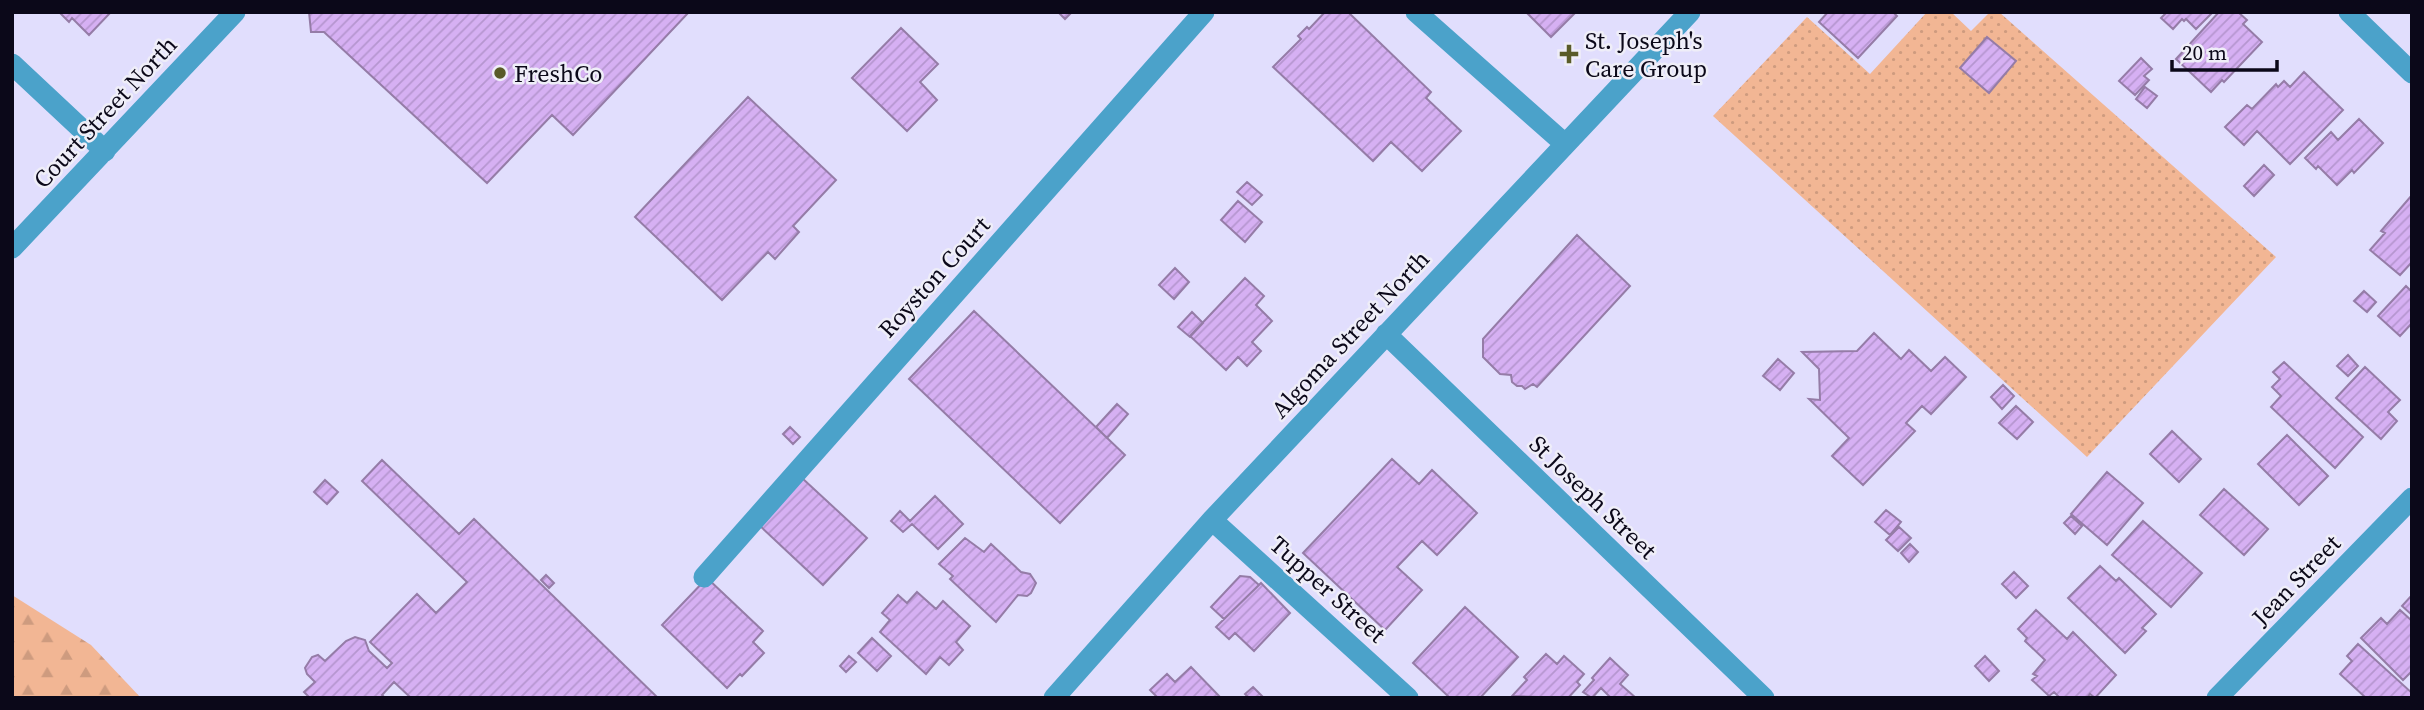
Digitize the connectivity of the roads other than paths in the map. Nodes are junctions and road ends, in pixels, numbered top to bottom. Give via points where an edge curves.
1 (235, 12) edge
2 (1204, 12) edge
3 (1416, 12) edge
4 (1690, 12) edge
5 (2349, 12) edge
6 (12, 64) edge
7 (2412, 73) edge
8 (1564, 144) junction
9 (105, 151) junction
10 (12, 248) edge
11 (1386, 334) junction
12 (2412, 498) edge
13 (1212, 520) junction
14 (704, 577) dead end
15 (1054, 698) edge
16 (1408, 698) edge
17 (1764, 698) edge
18 (2217, 698) edge

1 - 9 street, Court Street North
2 - 14 street, Royston Court
3 - 8 street
4 - 8 street, Algoma Street North
5 - 7 street
6 - 9 street
8 - 11 street, Algoma Street North
9 - 10 street, Court Street North
11 - 13 street, Algoma Street North
11 - 17 street, St Joseph Street
12 - 18 street, Jean Street
13 - 15 street, Algoma Street North
13 - 16 street, Tupper Street

